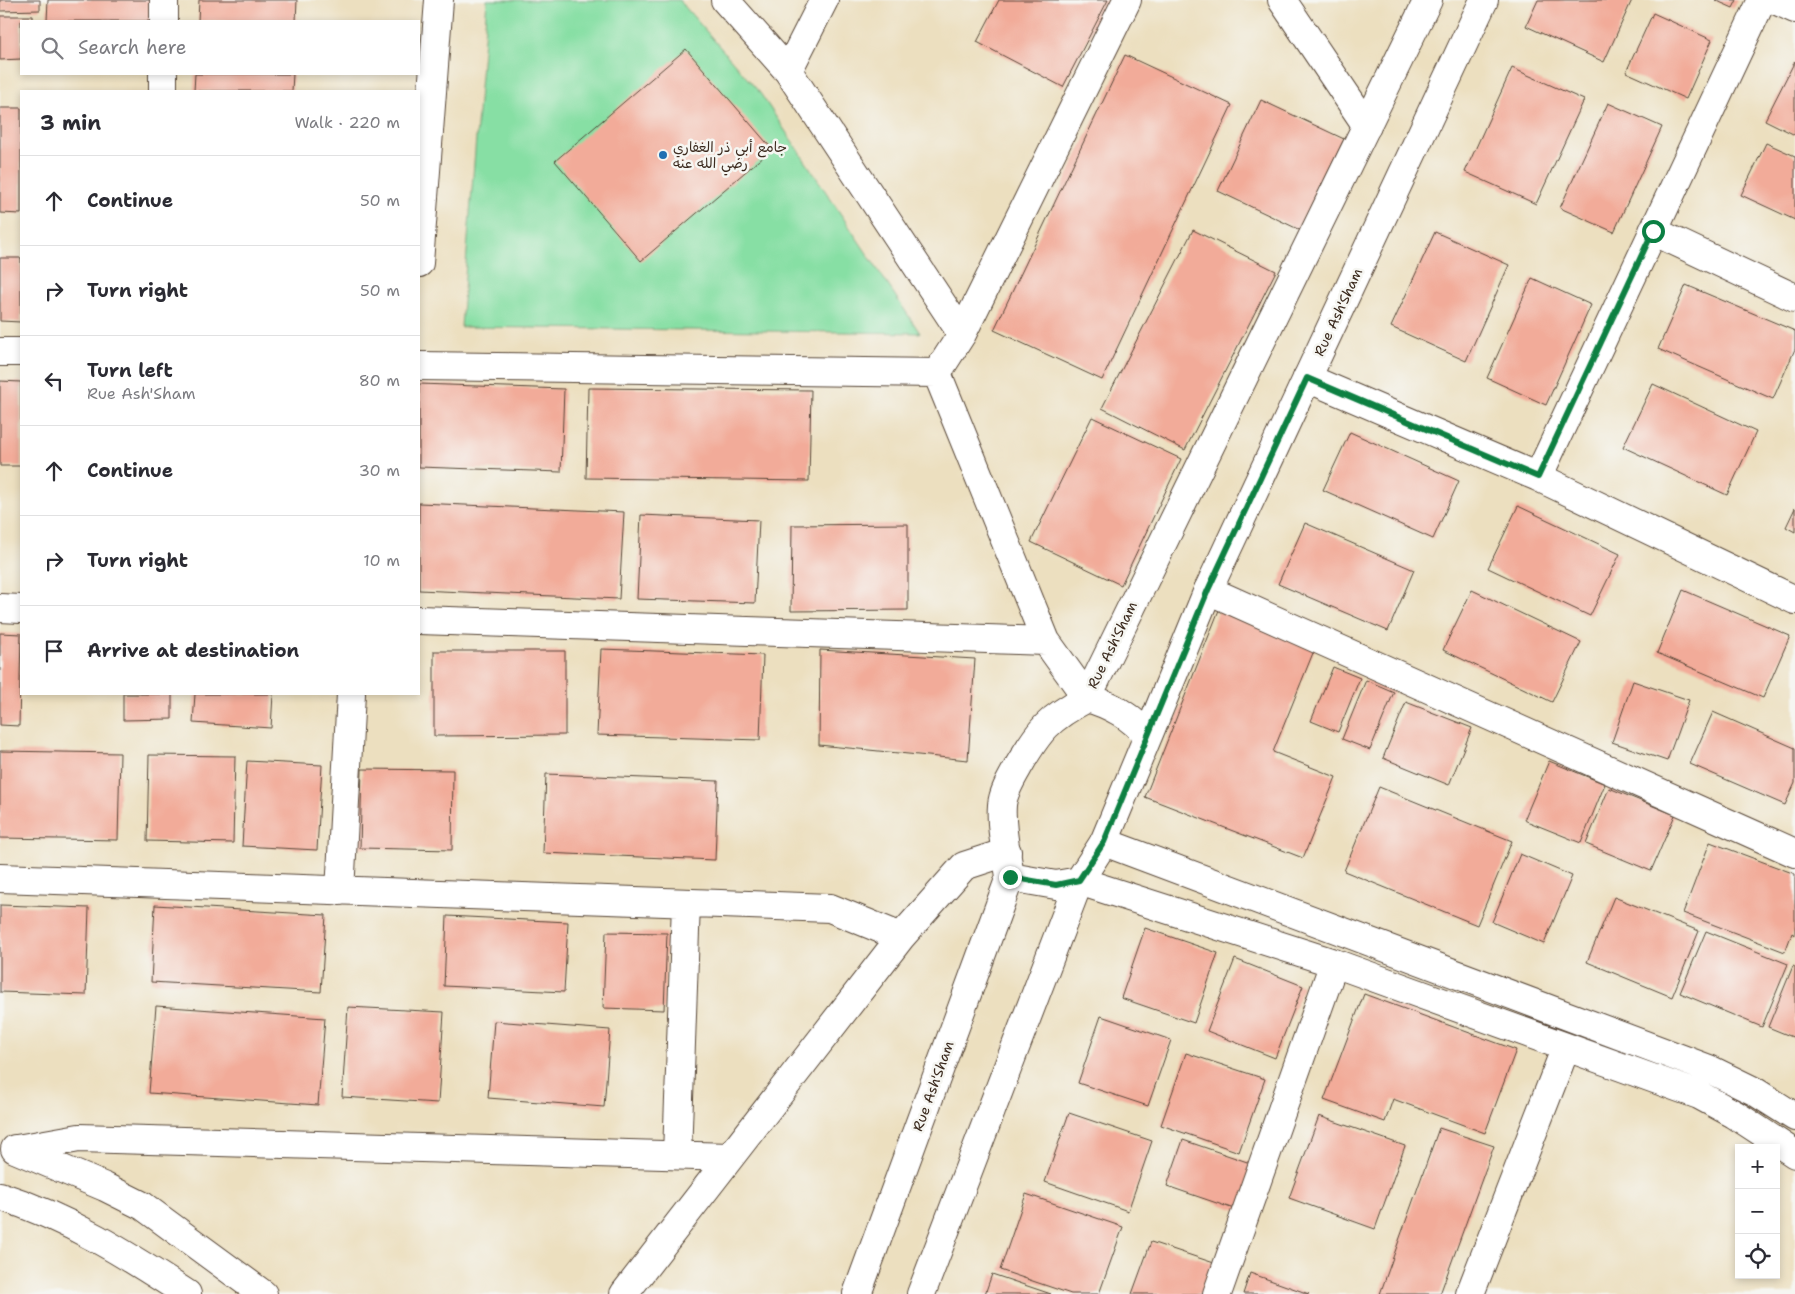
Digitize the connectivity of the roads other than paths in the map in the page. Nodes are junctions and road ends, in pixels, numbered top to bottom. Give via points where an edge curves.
1 (164, 0) edge
2 (439, 0) edge
3 (725, 0) edge
4 (824, 0) edge
5 (1127, 0) edge
6 (1282, 0) edge
7 (1428, 0) edge
8 (1484, 0) edge
9 (1762, 0) edge
10 (1775, 0) edge
11 (1795, 9) edge
12 (164, 20) edge
13 (788, 71) junction
14 (164, 75) edge
15 (163, 90) edge
16 (1367, 126) junction
17 (1653, 231) junction
18 (420, 250) edge
19 (1795, 298) edge
20 (962, 334) junction
21 (0, 352) edge
22 (20, 352) edge
23 (420, 366) edge
24 (937, 373) junction
25 (1307, 378) junction
26 (1538, 477) junction
27 (1208, 590) junction
28 (1795, 600) edge
29 (0, 608) edge
30 (20, 609) edge
31 (420, 620) edge
32 (1046, 641) junction
33 (351, 695) edge
34 (1086, 698) junction
35 (1148, 736) junction
36 (1104, 842) junction
37 (1795, 853) edge
38 (1008, 865) junction
39 (0, 878) edge
40 (1079, 880) junction
41 (340, 891) junction
42 (686, 903) junction
43 (901, 936) junction
44 (1334, 963) junction
45 (1566, 1047) junction
46 (1795, 1117) edge
47 (9, 1148) edge
48 (1795, 1154) edge
49 (677, 1155) junction
50 (730, 1157) junction
51 (0, 1196) edge
52 (188, 1294) edge
53 (263, 1294) edge
54 (624, 1294) edge
55 (857, 1294) edge
56 (921, 1294) edge
57 (1217, 1294) edge
58 (1470, 1294) edge

1 - 12 street
2 - 18 street
3 - 13 street
4 - 13 street
5 - 20 street
6 - 16 street
7 - 16 street, Rue Ash'Sham
8 - 25 street, Rue Ash'Sham
9 - 17 street
10 - 11 street
13 - 20 street
14 - 15 street
16 - 34 street, Rue Ash'Sham
17 - 19 street
17 - 26 street
20 - 24 street
21 - 22 street
23 - 24 street
24 - 32 street
25 - 26 street
25 - 27 street, Rue Ash'Sham
26 - 28 street
27 - 35 street, Rue Ash'Sham
27 - 37 street
29 - 30 street
31 - 32 street
32 - 34 street
33 - 41 street
34 - 35 street via 1121,711
34 - 38 street via 1062,711 1036,734 1010,782 1002,811
35 - 36 street, Rue Ash'Sham
36 - 40 street, Rue Ash'Sham
36 - 46 street via 1709,1069 1754,1091
38 - 40 street via 1056,885
38 - 43 street via 964,866
38 - 55 street, Rue Ash'Sham
39 - 41 street
40 - 44 street
40 - 56 street
41 - 42 street
42 - 43 street via 830,908
42 - 49 street
43 - 50 street
44 - 45 street
44 - 57 street
45 - 48 street via 1699,1095
45 - 58 street
47 - 49 street via 79,1138
47 - 53 street via 143,1206
49 - 50 street
50 - 54 street
51 - 52 street via 72,1224 114,1246

